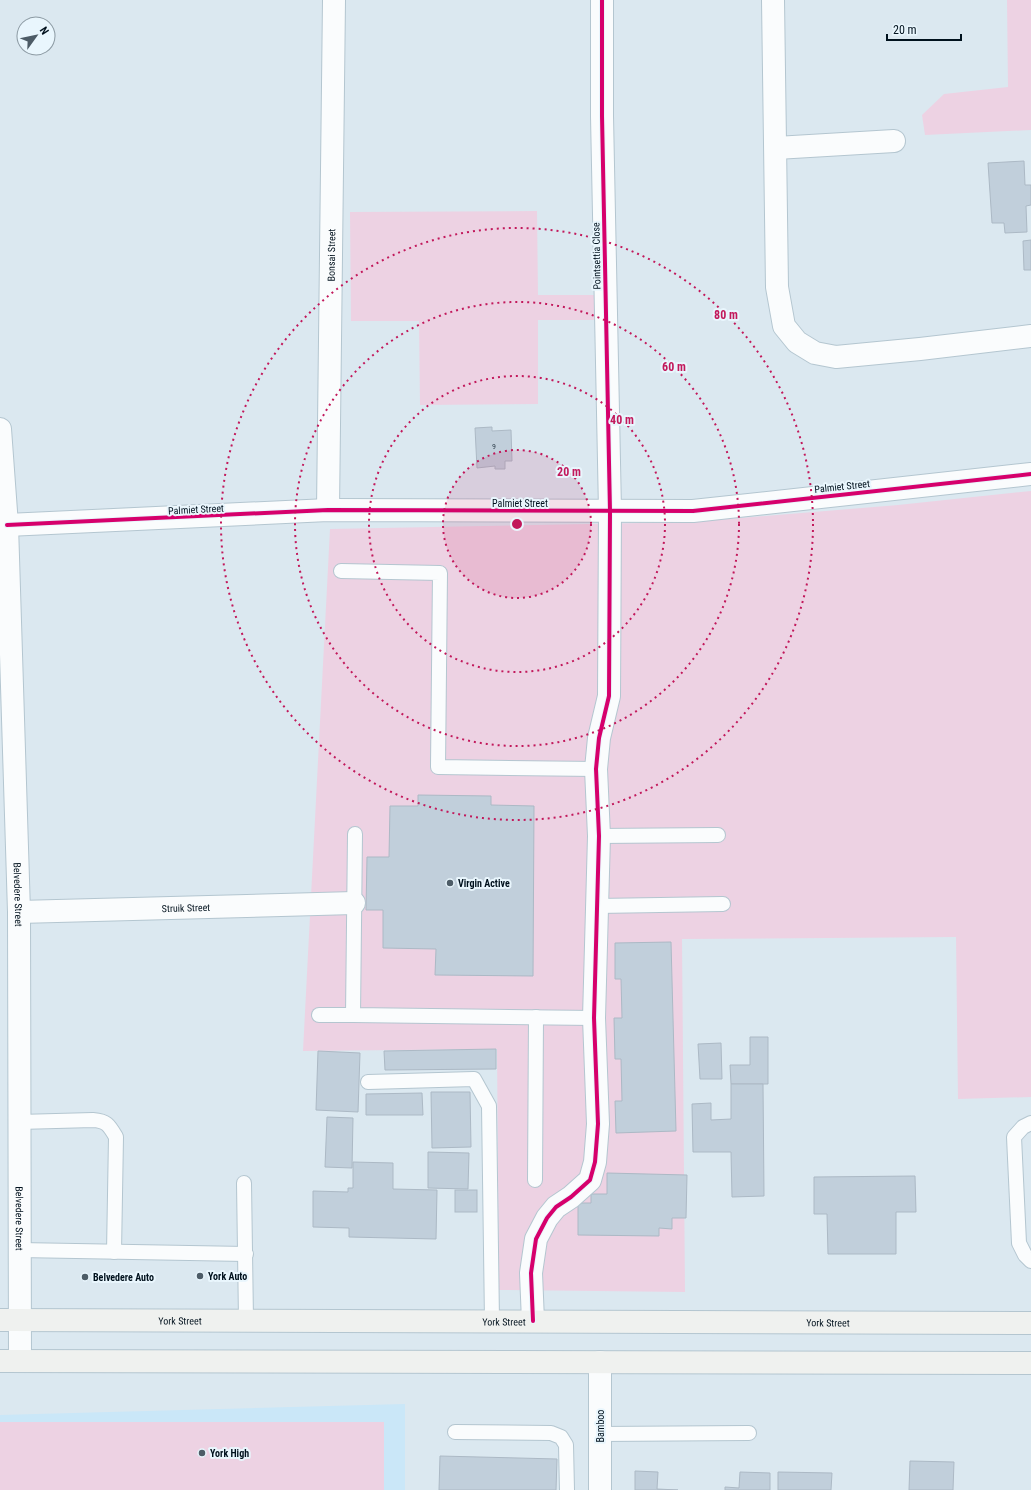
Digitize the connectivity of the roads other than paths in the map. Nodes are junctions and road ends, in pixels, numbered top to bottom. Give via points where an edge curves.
1 (334, 0) edge
2 (602, 0) edge
3 (773, 0) edge
4 (894, 141) dead end
5 (776, 148) junction
6 (1031, 336) edge
7 (0, 429) edge
8 (1031, 474) edge
9 (328, 510) junction
10 (610, 512) junction
11 (7, 525) junction
12 (341, 571) dead end
13 (596, 769) junction
14 (355, 834) dead end
15 (718, 835) dead end
16 (599, 836) junction
17 (354, 903) junction
18 (723, 904) dead end
19 (597, 906) junction
20 (19, 912) junction
21 (319, 1015) dead end
22 (353, 1015) junction
23 (536, 1017) junction
24 (594, 1018) junction
25 (368, 1082) dead end
26 (19, 1122) junction
27 (1031, 1123) edge
28 (535, 1180) dead end
29 (244, 1183) dead end
30 (19, 1250) junction
31 (114, 1252) junction
32 (246, 1254) junction
33 (1031, 1261) edge
34 (9, 1320) edge
35 (246, 1320) junction
36 (492, 1321) junction
37 (533, 1321) junction
38 (1031, 1323) edge
39 (10, 1361) edge
40 (600, 1362) junction
41 (1031, 1363) edge
42 (456, 1432) dead end
43 (749, 1433) dead end
44 (600, 1434) junction
45 (567, 1490) edge
46 (600, 1490) edge

1 - 9 street, Bonsai Street
2 - 10 street, Pointsettia Close
3 - 5 street
4 - 5 street
5 - 6 street via 777,287 781,315 784,326 805,348 815,353 836,357 920,350
7 - 11 street, Belvedere Street
8 - 10 street, Palmiet Street via 693,511
9 - 10 street, Palmiet Street
9 - 11 street, Palmiet Street
10 - 13 street, Pointsettia Close via 609,696 599,738
11 - 20 street, Belvedere Street
12 - 13 lane via 440,573 438,767
13 - 16 street, Pointsettia Close
14 - 17 lane
15 - 16 lane
16 - 19 street, Pointsettia Close
17 - 20 street, Struik Street
17 - 22 lane
18 - 19 lane
19 - 24 street, Pointsettia Close
20 - 26 street, Belvedere Street
21 - 22 lane
22 - 23 lane
23 - 24 lane
23 - 28 lane
24 - 37 street, Pointsettia Close via 598,1124 595,1162 590,1180 556,1207 536,1239 532,1273
25 - 36 lane via 474,1079 489,1106
26 - 30 street, Belvedere Street
26 - 31 lane via 93,1120 105,1121 110,1126 116,1137
27 - 33 lane via 1014,1137 1019,1242
29 - 32 lane
30 - 31 lane
30 - 34 street, Belvedere Street
31 - 32 lane
32 - 35 lane
34 - 35 main road, York Street
34 - 39 street, Belvedere Street
35 - 36 main road, York Street
36 - 37 main road, York Street
37 - 38 main road, York Street
39 - 40 main road
40 - 41 main road
40 - 44 street, Bamboo
42 - 45 lane via 551,1433 561,1438 566,1445
43 - 44 lane
44 - 46 street, Bamboo

